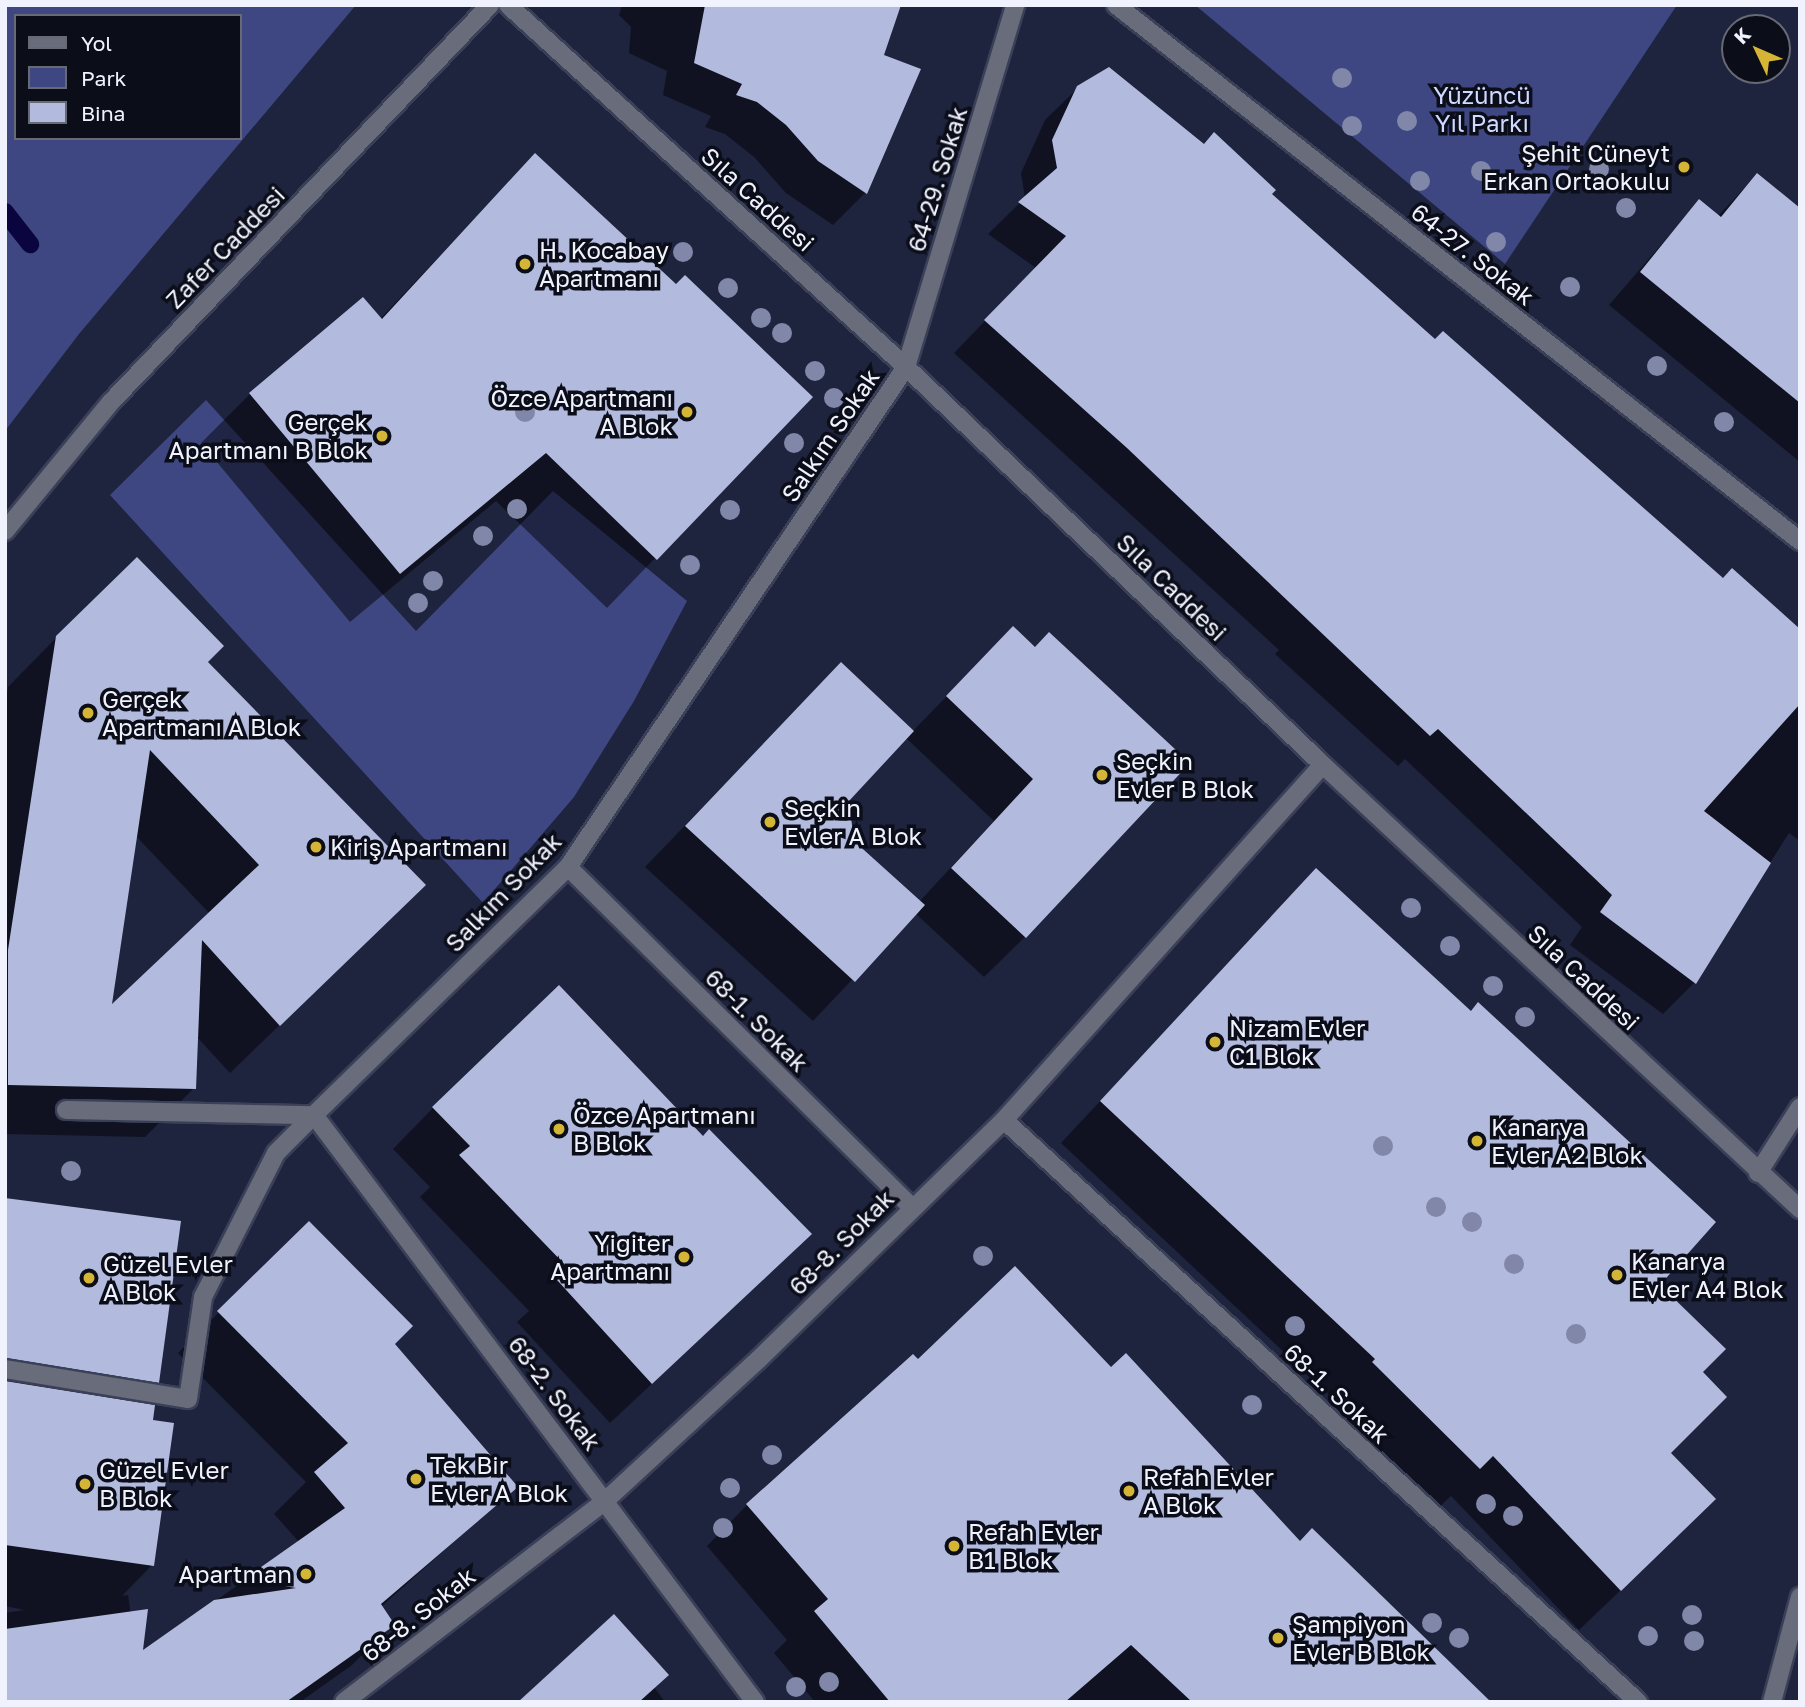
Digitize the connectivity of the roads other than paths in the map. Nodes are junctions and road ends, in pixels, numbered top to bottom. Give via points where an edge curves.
1 (490, 5) edge
2 (508, 5) edge
3 (1015, 5) edge
4 (1116, 5) edge
5 (906, 366) junction
6 (5, 531) edge
7 (1800, 541) edge
8 (1323, 765) junction
9 (568, 867) junction
10 (1800, 1107) edge
11 (66, 1110) dead end
12 (314, 1115) junction
13 (1004, 1120) junction
14 (1758, 1173) junction
15 (912, 1207) junction
16 (1800, 1209) edge
17 (5, 1369) edge
18 (605, 1501) junction
19 (1800, 1597) edge
20 (344, 1702) edge
21 (755, 1702) edge
22 (1638, 1702) edge
23 (1772, 1702) edge

1 - 6 street, Zafer Caddesi via 111,402
2 - 5 street, Sıla Caddesi
3 - 5 street, 64-29. Sokak
4 - 7 street, 64-27. Sokak
5 - 8 street, Sıla Caddesi
5 - 9 street, Salkım Sokak
8 - 13 street, 68-8. Sokak
8 - 14 street, Sıla Caddesi
9 - 12 street, Salkım Sokak
9 - 15 street, 68-1. Sokak
10 - 14 street
11 - 12 street
12 - 17 street, Salkım Sokak via 275,1153 203,1297 188,1399
12 - 18 street, 68-2. Sokak
13 - 15 street, 68-8. Sokak
13 - 22 street, 68-1. Sokak
14 - 16 street, Sıla Caddesi
15 - 18 street, 68-8. Sokak via 759,1359
18 - 20 street, 68-8. Sokak
18 - 21 street, 68-2. Sokak
19 - 23 street

